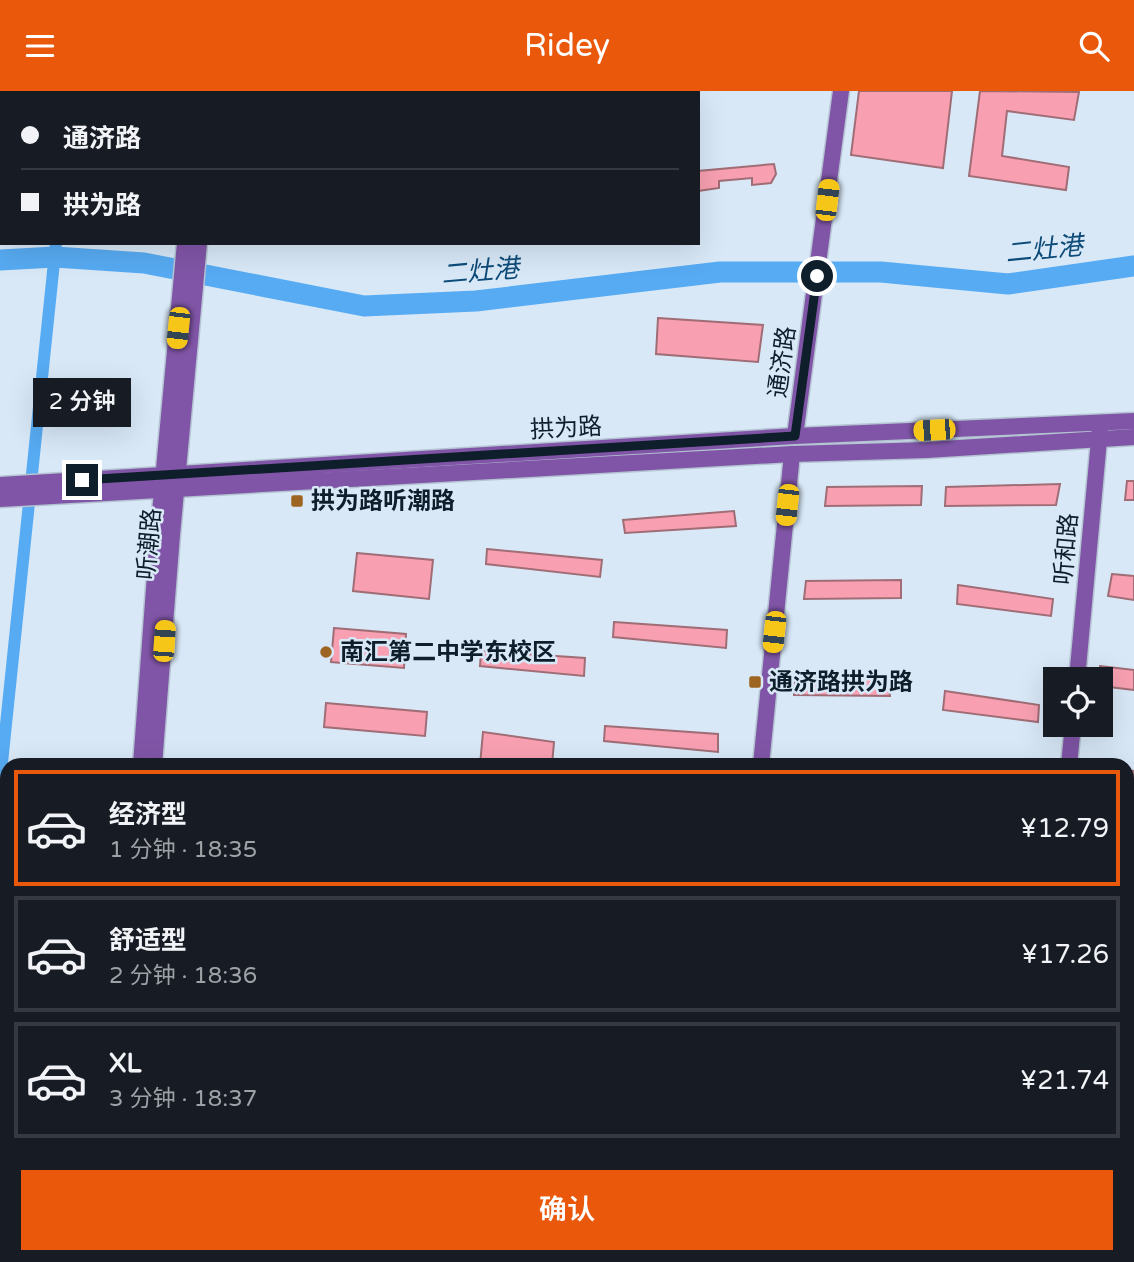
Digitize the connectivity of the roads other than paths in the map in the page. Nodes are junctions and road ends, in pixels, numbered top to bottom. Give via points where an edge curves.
1 (841, 91) edge
2 (185, 245) edge
3 (199, 245) edge
4 (187, 304) junction
5 (1134, 421) edge
6 (1100, 431) junction
7 (795, 436) junction
8 (1134, 437) edge
9 (792, 454) junction
10 (170, 482) junction
11 (1, 492) edge
12 (1078, 667) edge
13 (1072, 737) edge
14 (142, 758) edge
15 (154, 758) edge
16 (762, 758) edge
17 (1070, 758) edge

1 - 7 main road, 通济路
2 - 4 main road, 听潮路
3 - 4 main road, 听潮路
4 - 10 main road, 听潮路
5 - 6 main road, 拱为路
6 - 7 main road, 拱为路
6 - 8 main road, 拱为路
6 - 9 main road, 拱为路 via 926,450
6 - 12 main road, 听和路
7 - 9 street, 通济路
7 - 10 main road, 拱为路 via 261,468
9 - 10 main road, 拱为路
9 - 16 main road, 通济路
10 - 11 main road, 拱为路
10 - 14 main road, 听潮路
10 - 15 main road, 听潮路
13 - 17 main road

